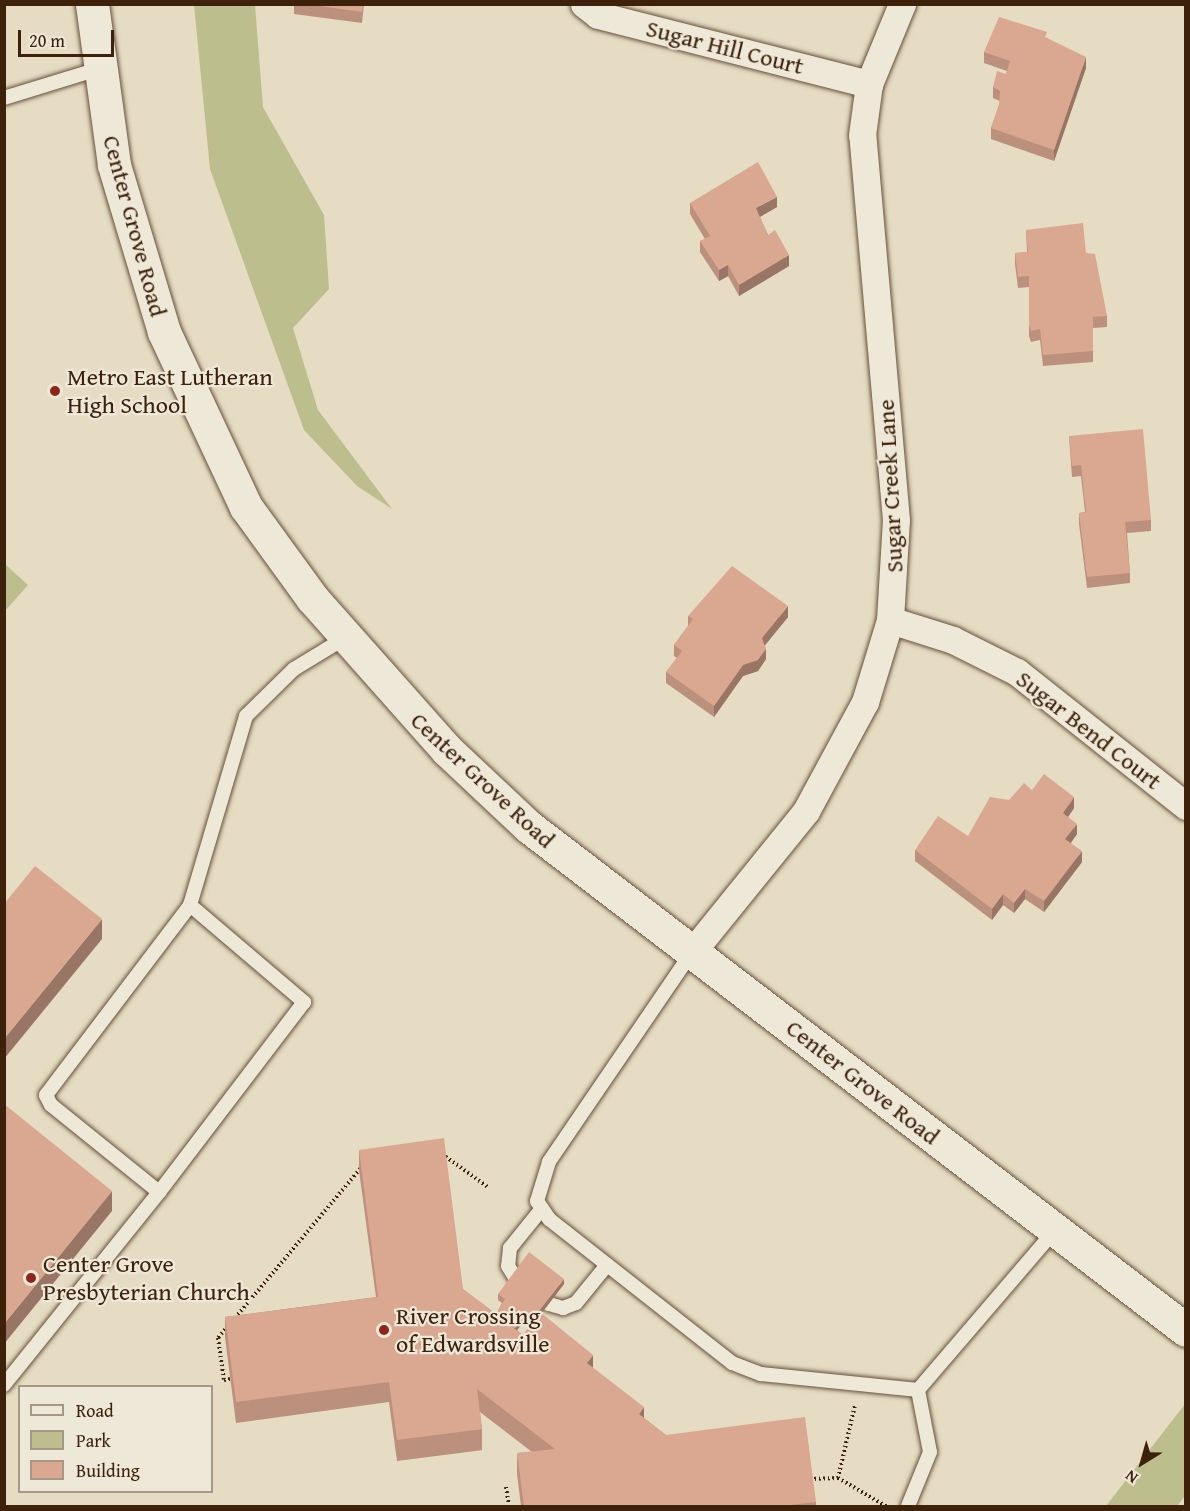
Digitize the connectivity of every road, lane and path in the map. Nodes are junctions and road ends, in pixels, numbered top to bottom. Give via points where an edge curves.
1 (92, 4) edge
2 (584, 4) edge
3 (902, 4) edge
4 (98, 69) junction
5 (868, 84) junction
6 (4, 98) edge
7 (890, 620) junction
8 (345, 638) junction
9 (1185, 806) edge
10 (190, 904) junction
11 (692, 952) junction
12 (431, 1155) edge
13 (368, 1163) edge
14 (488, 1187) dead end
15 (159, 1192) junction
16 (540, 1211) junction
17 (1055, 1230) junction
18 (607, 1265) junction
19 (1185, 1330) edge
20 (230, 1379) edge
21 (4, 1385) edge
22 (918, 1390) junction
23 (854, 1407) dead end
24 (838, 1478) junction
25 (810, 1479) edge
26 (506, 1487) dead end
27 (509, 1506) edge
28 (886, 1506) edge
29 (908, 1506) edge

1 - 4 street, Center Grove Road
2 - 5 street, Sugar Hill Court via 598,15
3 - 5 street, Sugar Creek Lane
4 - 6 lane
4 - 8 street, Center Grove Road via 139,259 201,421 246,507
5 - 7 street, Sugar Creek Lane via 862,135 896,520
7 - 9 street, Sugar Bend Court via 954,640 1017,672
7 - 11 street, Sugar Creek Lane via 865,702 806,811
8 - 10 lane via 294,669 246,716
8 - 11 street, Center Grove Road via 447,750 529,827
10 - 15 lane via 46,1095 51,1105
10 - 15 lane via 304,1002
11 - 16 lane via 549,1162 538,1189
11 - 17 street, Center Grove Road
12 - 14 path via 441,1153
13 - 20 path via 358,1164 218,1338 224,1380
15 - 21 lane
16 - 18 lane
16 - 18 lane via 510,1248 508,1266 515,1277 549,1304 563,1308 576,1303
17 - 19 street, Center Grove Road
17 - 22 lane
18 - 22 lane via 746,1370
22 - 29 lane via 930,1452
23 - 24 path
24 - 25 path
24 - 28 path
26 - 27 path

